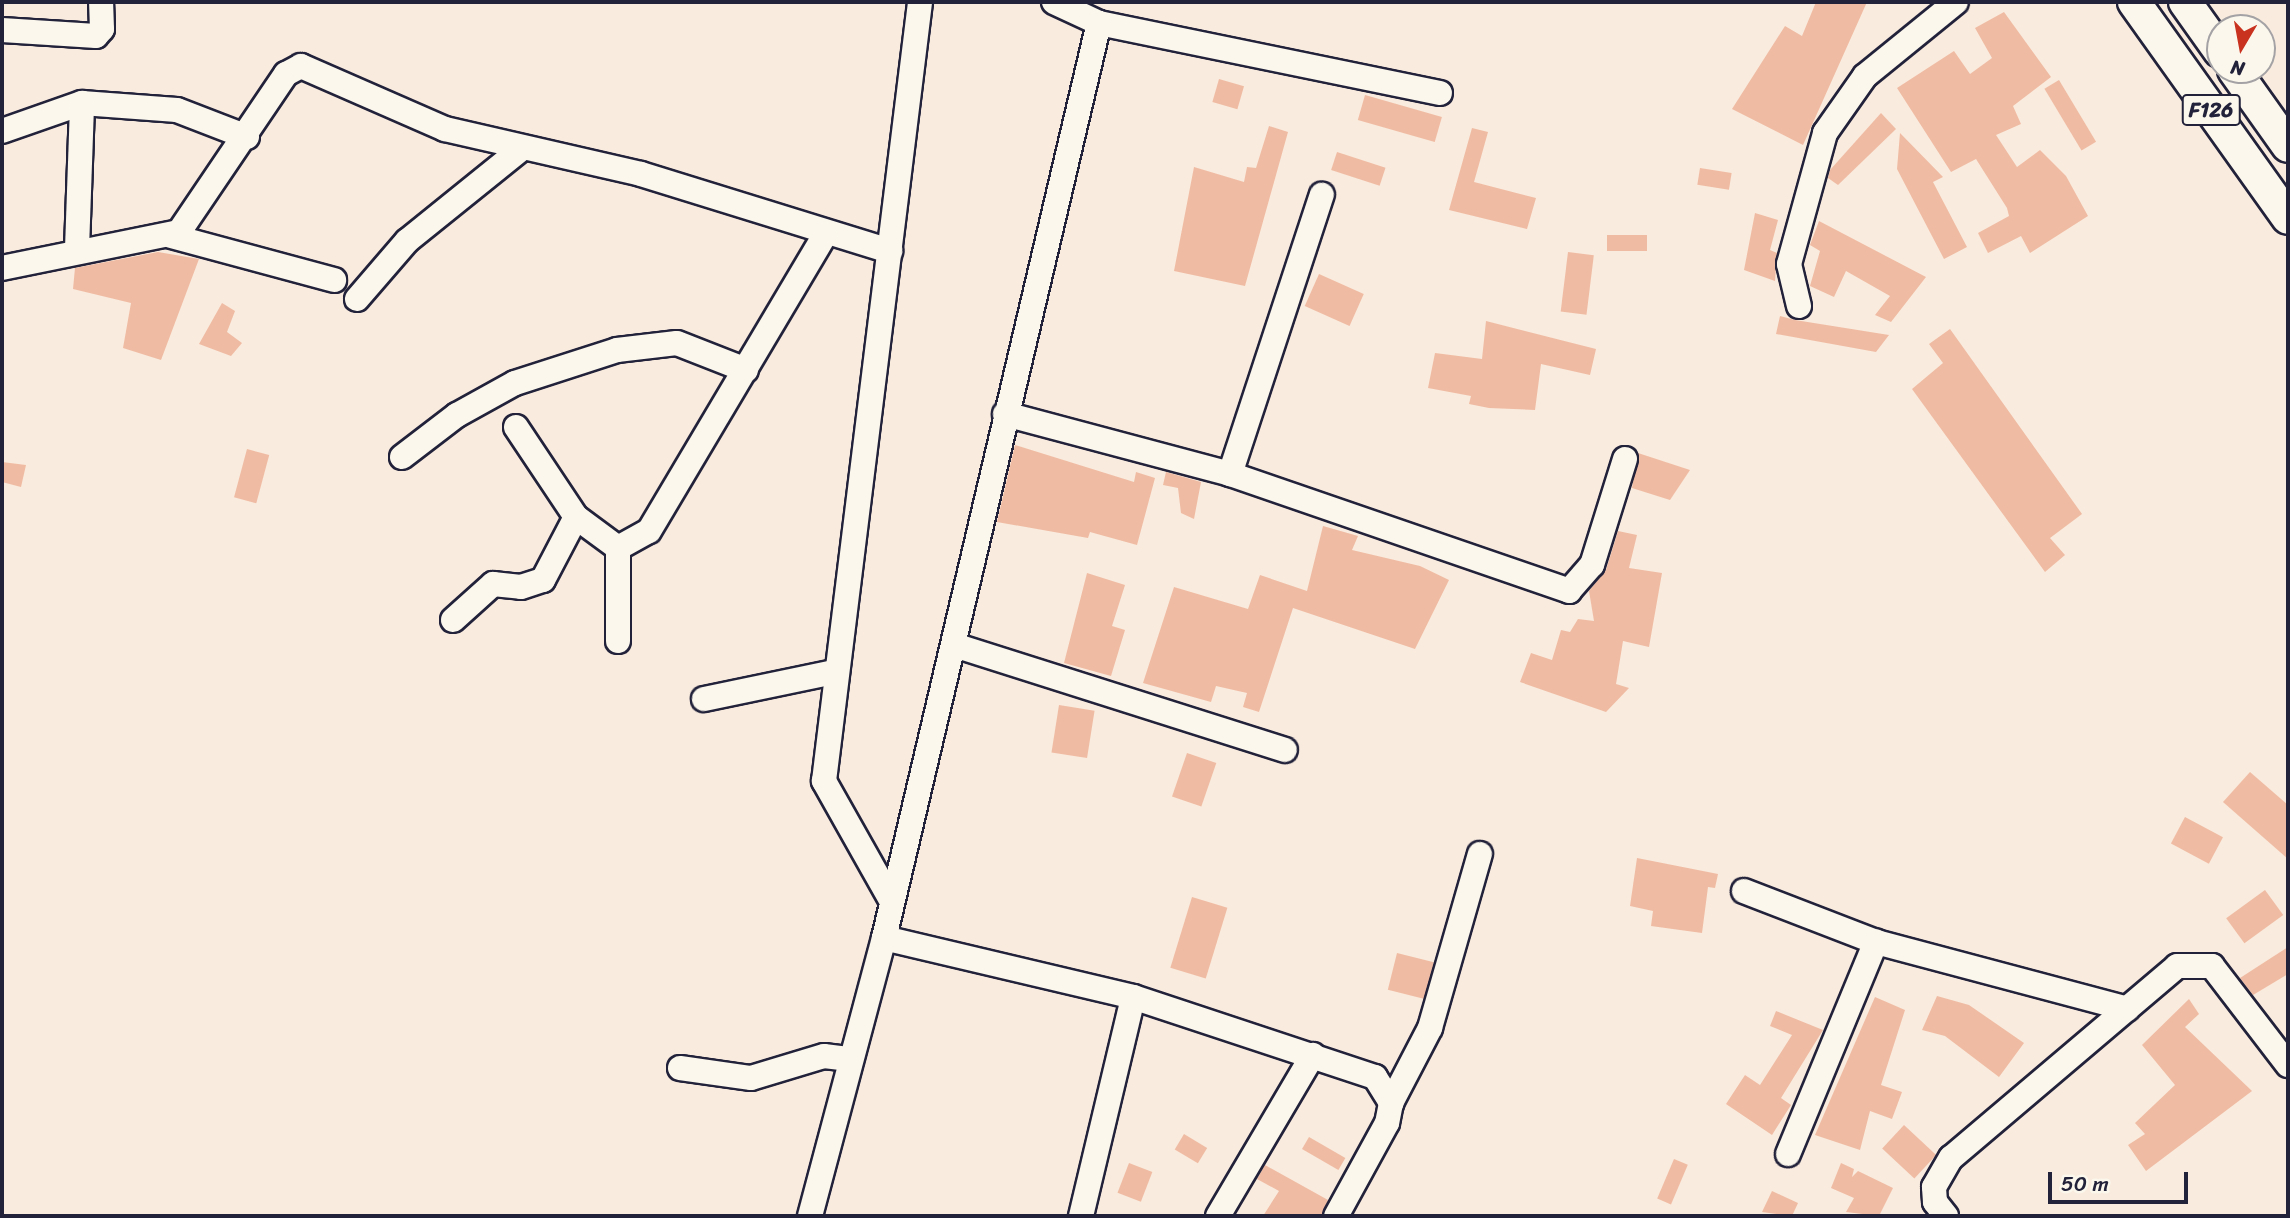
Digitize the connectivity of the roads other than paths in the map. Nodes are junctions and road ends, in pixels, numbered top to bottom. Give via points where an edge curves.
1 (101, 2) edge
2 (920, 2) edge
3 (1055, 2) edge
4 (1956, 2) edge
5 (2134, 2) edge
6 (2185, 2) edge
7 (1099, 23) junction
8 (2, 30) edge
9 (2206, 31) edge
10 (2244, 84) edge
11 (1440, 93) dead end
12 (82, 103) junction
13 (2, 131) edge
14 (247, 137) junction
15 (2288, 146) edge
16 (521, 149) junction
17 (1322, 195) dead end
18 (2285, 206) edge
19 (825, 234) junction
20 (171, 236) junction
21 (77, 249) junction
22 (890, 251) junction
23 (2, 268) edge
24 (334, 280) dead end
25 (357, 299) dead end
26 (1798, 306) dead end
27 (746, 370) junction
28 (1005, 414) junction
29 (516, 427) dead end
30 (402, 457) dead end
31 (1625, 459) dead end
32 (1230, 474) junction
33 (576, 517) junction
34 (618, 548) junction
35 (453, 620) dead end
36 (618, 641) dead end
37 (954, 645) junction
38 (834, 672) junction
39 (704, 699) dead end
40 (1285, 750) dead end
41 (1480, 854) dead end
42 (1744, 891) dead end
43 (891, 900) junction
44 (884, 938) junction
45 (1876, 942) junction
46 (1133, 997) junction
47 (2127, 1009) junction
48 (1313, 1055) junction
49 (850, 1059) junction
50 (2288, 1065) edge
51 (680, 1068) dead end
52 (1391, 1103) junction
53 (1788, 1154) dead end
54 (810, 1216) edge
55 (1081, 1216) edge
56 (1218, 1216) edge
57 (1336, 1216) edge
58 (1946, 1216) edge

1 - 8 street via 102,29 96,36
2 - 22 street
3 - 7 street
4 - 26 street via 1865,76 1825,134 1789,264
5 - 18 main road, F126
6 - 9 main road
7 - 11 street
7 - 28 street
10 - 15 main road, F126
12 - 13 street
12 - 14 street via 177,110
12 - 21 street
14 - 16 street via 286,74 301,66 445,128
14 - 20 street via 185,227
16 - 19 street via 641,174
16 - 25 street via 407,241
17 - 32 street
19 - 22 street
19 - 27 street
20 - 21 street
20 - 24 street
21 - 23 street
22 - 38 street
27 - 30 street via 677,343 617,350 515,383 457,415
27 - 34 street via 649,531
28 - 32 street
28 - 37 street
29 - 33 street
31 - 32 street via 1592,565 1569,591
33 - 34 street
33 - 35 street via 542,580 521,587 493,584
34 - 36 street
37 - 40 street
37 - 43 street
38 - 39 street
38 - 43 street via 825,788
41 - 52 street via 1430,1028
42 - 45 street
43 - 44 street
44 - 46 street
44 - 49 street
45 - 47 street
45 - 53 street
46 - 48 street
46 - 55 street
47 - 50 street via 2177,966 2212,967
47 - 58 street via 1951,1158 1934,1187 1935,1202
48 - 52 street via 1375,1077
48 - 56 street
49 - 51 street via 824,1056 751,1078
49 - 54 street
52 - 57 street via 1387,1123

